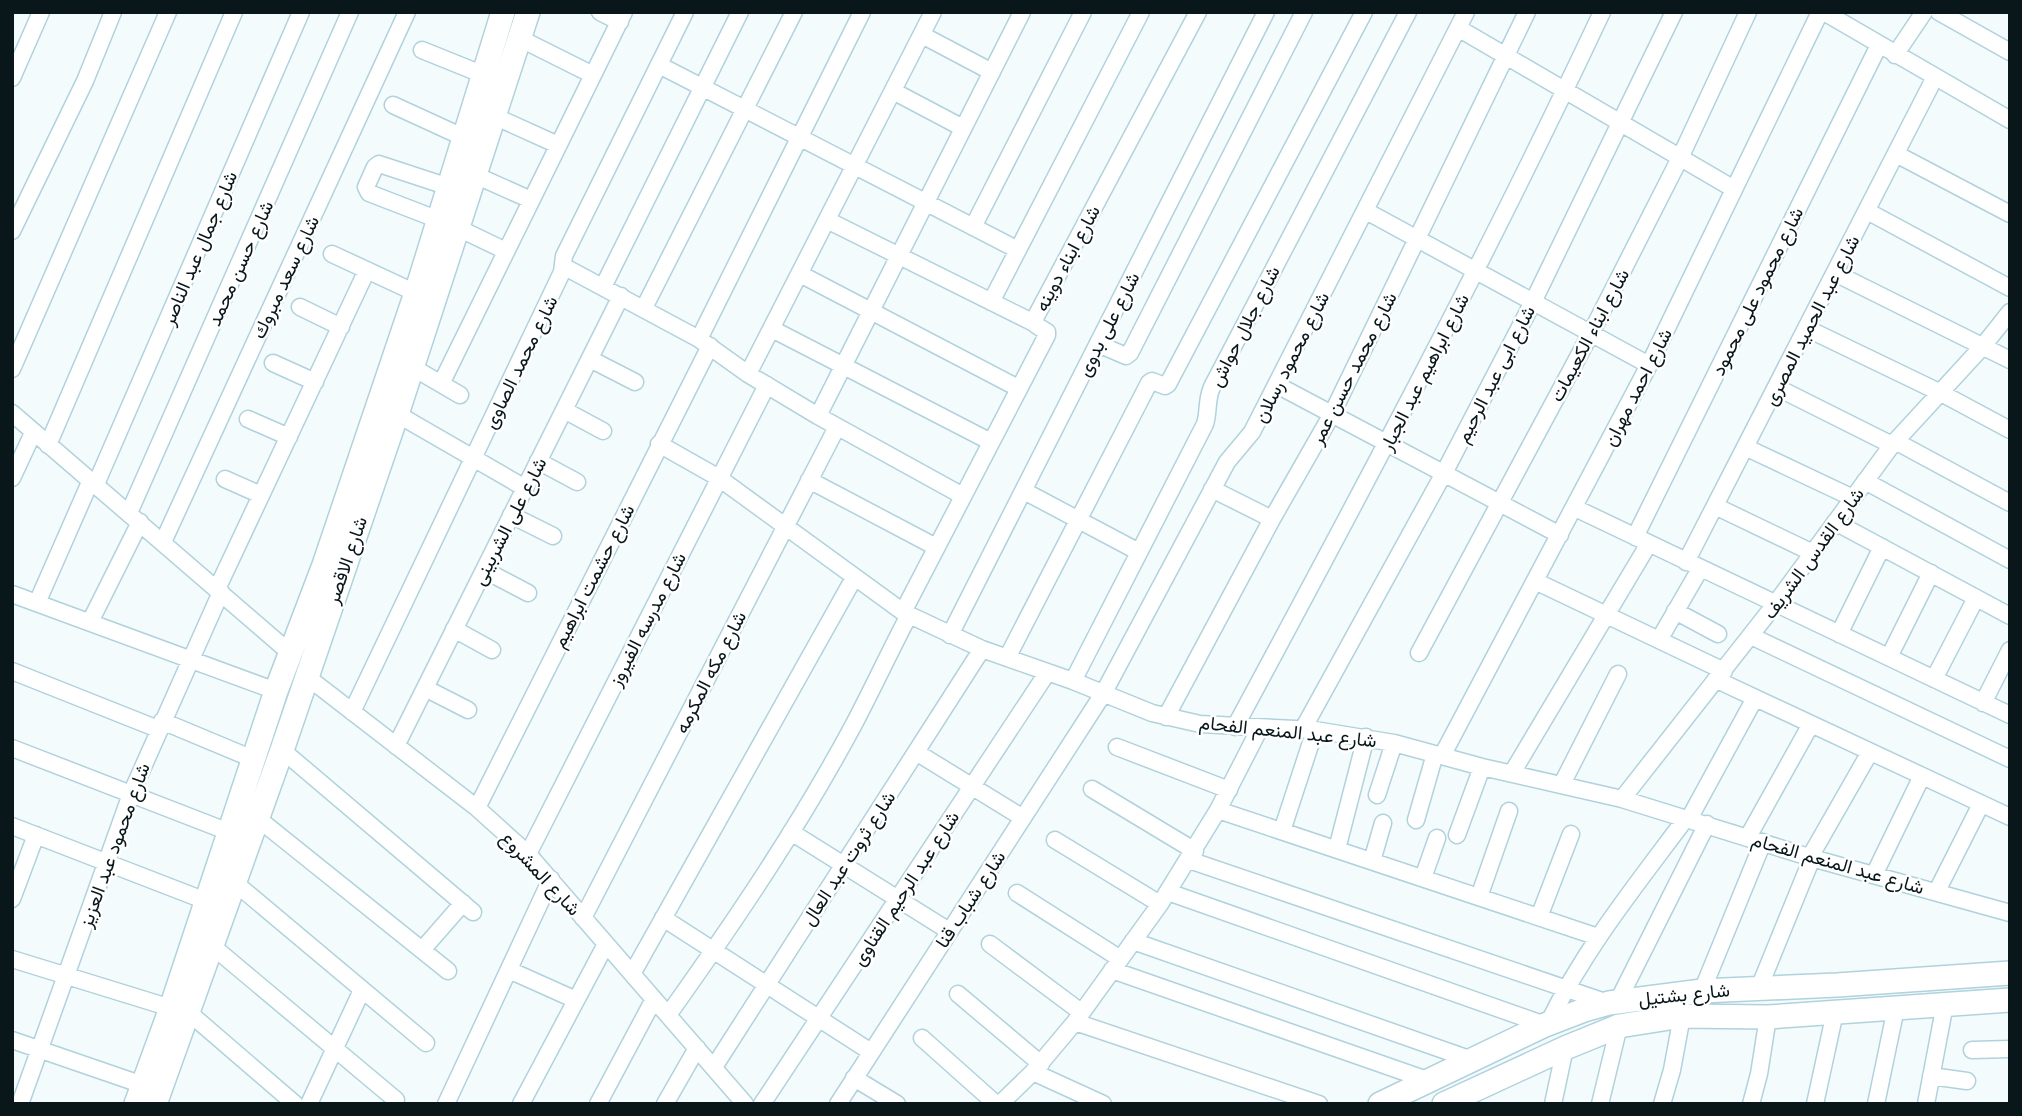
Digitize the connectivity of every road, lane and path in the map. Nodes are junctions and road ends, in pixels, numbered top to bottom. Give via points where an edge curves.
1 (41, 12) edge
2 (113, 12) edge
3 (168, 12) edge
4 (234, 12) edge
5 (301, 12) edge
6 (350, 12) edge
7 (407, 12) edge
8 (503, 12) edge
9 (600, 12) edge
10 (685, 12) edge
11 (740, 12) edge
12 (794, 12) edge
13 (862, 12) edge
14 (933, 12) edge
15 (1083, 12) edge
16 (1141, 12) edge
17 (1198, 12) edge
18 (1266, 12) edge
19 (1304, 12) edge
20 (1364, 12) edge
21 (1408, 12) edge
22 (1466, 12) edge
23 (1527, 12) edge
24 (1602, 12) edge
25 (1674, 12) edge
26 (1748, 12) edge
27 (1924, 12) edge
28 (1939, 12) edge
29 (1019, 13) edge
30 (1830, 14) edge
31 (622, 17) edge
32 (521, 21) edge
33 (1458, 28) junction
34 (922, 36) junction
35 (1879, 45) junction
36 (422, 51) dead end
37 (2010, 52) edge
38 (1895, 55) junction
39 (1506, 56) junction
40 (659, 65) junction
41 (992, 72) junction
42 (484, 75) junction
43 (593, 75) junction
44 (1935, 77) junction
45 (12, 79) edge
46 (702, 88) junction
47 (894, 91) junction
48 (1565, 91) junction
49 (393, 105) dead end
50 (746, 110) junction
51 (494, 116) junction
52 (2010, 120) edge
53 (1621, 124) junction
54 (963, 128) junction
55 (465, 138) junction
56 (799, 138) junction
57 (558, 145) junction
58 (1896, 154) junction
59 (1680, 158) junction
60 (855, 166) junction
61 (475, 175) junction
62 (449, 187) junction
63 (1734, 189) junction
64 (531, 200) junction
65 (925, 203) junction
66 (1366, 211) junction
67 (1867, 211) junction
68 (2010, 214) edge
69 (827, 220) junction
70 (449, 224) junction
71 (973, 227) junction
72 (12, 232) edge
73 (1418, 240) junction
74 (1018, 250) junction
75 (506, 251) junction
76 (332, 254) dead end
77 (898, 256) junction
78 (563, 266) junction
79 (367, 270) junction
80 (1476, 271) junction
81 (1835, 273) junction
82 (800, 274) junction
83 (603, 287) junction
84 (2010, 288) edge
85 (416, 293) junction
86 (621, 296) junction
87 (991, 302) junction
88 (1533, 302) junction
89 (300, 307) dead end
90 (644, 308) junction
91 (870, 312) junction
92 (2010, 312) edge
93 (1034, 323) junction
94 (341, 327) junction
95 (1806, 328) junction
96 (772, 329) junction
97 (1591, 333) junction
98 (704, 342) junction
99 (1098, 344) junction
100 (1983, 346) junction
101 (590, 359) junction
102 (2010, 360) edge
103 (273, 363) dead end
104 (1649, 365) junction
105 (843, 366) junction
106 (412, 367) junction
107 (12, 369) edge
108 (748, 374) junction
109 (315, 382) junction
110 (635, 383) dead end
111 (441, 384) junction
112 (767, 385) junction
113 (1276, 385) junction
114 (1776, 387) junction
115 (1018, 388) junction
116 (1941, 393) junction
117 (460, 395) dead end
118 (564, 411) junction
119 (12, 413) edge
120 (397, 414) junction
121 (1332, 414) junction
122 (818, 416) junction
123 (248, 419) dead end
124 (837, 426) junction
125 (2010, 430) edge
126 (603, 431) dead end
127 (33, 433) junction
128 (289, 437) junction
129 (991, 442) junction
130 (1893, 443) junction
131 (659, 444) junction
132 (1388, 444) junction
133 (48, 445) junction
134 (1745, 447) junction
135 (474, 458) junction
136 (538, 461) junction
137 (1444, 473) junction
138 (12, 478) edge
139 (719, 478) junction
140 (225, 479) dead end
141 (809, 480) junction
142 (1865, 481) junction
143 (93, 482) junction
144 (577, 482) dead end
145 (525, 488) junction
146 (1212, 489) junction
147 (1024, 491) junction
148 (261, 495) junction
149 (963, 496) junction
150 (1853, 498) junction
151 (1500, 503) junction
152 (2010, 503) edge
153 (1715, 506) junction
154 (1575, 508) junction
155 (511, 515) junction
156 (134, 518) junction
157 (1272, 519) junction
158 (1078, 520) junction
159 (1835, 522) junction
160 (786, 526) junction
161 (1560, 534) junction
162 (553, 536) dead end
163 (1642, 541) junction
164 (163, 542) junction
165 (936, 547) junction
166 (1882, 547) junction
167 (1139, 552) junction
168 (1813, 553) junction
169 (2010, 560) edge
170 (1693, 565) junction
171 (484, 569) junction
172 (1931, 573) junction
173 (854, 578) junction
174 (1535, 581) junction
175 (219, 591) junction
176 (528, 593) dead end
177 (12, 594) edge
178 (1976, 598) junction
179 (37, 603) junction
180 (1776, 603) junction
181 (1675, 611) junction
182 (906, 614) junction
183 (1606, 614) junction
184 (2010, 616) edge
185 (90, 622) junction
186 (454, 629) junction
187 (1718, 634) dead end
188 (1839, 634) junction
189 (950, 635) junction
190 (1751, 636) junction
191 (1659, 640) junction
192 (982, 649) junction
193 (492, 650) dead end
194 (2010, 650) edge
195 (289, 652) junction
196 (1419, 653) dead end
197 (1889, 657) junction
198 (1007, 658) junction
199 (190, 659) junction
200 (12, 671) edge
201 (1047, 673) junction
202 (1618, 674) dead end
203 (306, 676) junction
204 (1720, 676) junction
205 (1934, 679) junction
206 (1073, 681) junction
207 (425, 688) junction
208 (275, 691) junction
209 (1103, 694) junction
210 (1755, 698) junction
211 (1983, 703) junction
212 (468, 710) dead end
213 (352, 712) junction
214 (2010, 715) edge
215 (1166, 717) junction
216 (1811, 724) junction
217 (160, 725) junction
218 (1235, 727) junction
219 (1260, 728) junction
220 (1309, 730) junction
221 (1366, 737) junction
222 (1394, 743) junction
223 (396, 746) junction
224 (1117, 747) dead end
225 (12, 748) edge
226 (282, 750) junction
227 (916, 752) junction
228 (1870, 752) junction
229 (1439, 755) junction
230 (253, 759) junction
231 (2010, 759) edge
232 (1482, 766) junction
233 (1512, 773) junction
234 (1922, 776) junction
235 (1562, 784) junction
236 (972, 786) junction
237 (1092, 789) dead end
238 (1229, 790) junction
239 (131, 794) junction
240 (1377, 795) dead end
241 (1622, 799) junction
242 (1981, 804) junction
243 (477, 808) junction
244 (1219, 810) junction
245 (1510, 811) dead end
246 (256, 817) junction
247 (2010, 817) edge
248 (1023, 818) junction
249 (1687, 818) junction
250 (1416, 820) dead end
251 (1383, 823) dead end
252 (1707, 824) junction
253 (12, 826) edge
254 (1282, 831) junction
255 (229, 832) junction
256 (791, 832) junction
257 (1572, 834) dead end
258 (36, 835) junction
259 (1457, 835) dead end
260 (1437, 838) dead end
261 (1055, 840) dead end
262 (1755, 840) junction
263 (1336, 849) junction
264 (528, 854) junction
265 (1192, 855) junction
266 (1811, 858) junction
267 (1372, 861) junction
268 (105, 862) junction
269 (844, 865) junction
270 (1874, 875) junction
271 (551, 878) junction
272 (1423, 878) junction
273 (234, 882) junction
274 (1937, 891) junction
275 (1017, 893) dead end
276 (1479, 897) junction
277 (1164, 898) junction
278 (12, 899) edge
279 (898, 899) junction
280 (206, 901) junction
281 (2010, 912) edge
282 (1539, 917) junction
283 (583, 918) junction
284 (663, 918) junction
285 (949, 931) junction
286 (1598, 937) junction
287 (1133, 941) junction
288 (606, 944) junction
289 (990, 944) dead end
290 (211, 945) junction
291 (422, 950) junction
292 (714, 951) junction
293 (12, 959) edge
294 (1116, 964) junction
295 (509, 970) junction
296 (448, 971) dead end
297 (2010, 973) edge
298 (632, 974) junction
299 (66, 976) junction
300 (767, 985) junction
301 (1565, 988) junction
302 (1759, 988) junction
303 (362, 990) junction
304 (1702, 990) junction
305 (958, 994) dead end
306 (654, 999) junction
307 (576, 1000) junction
308 (2010, 1000) edge
309 (1613, 1002) junction
310 (1945, 1004) junction
311 (1895, 1008) junction
312 (179, 1009) junction
313 (1835, 1012) junction
314 (668, 1015) junction
315 (1682, 1016) junction
316 (1078, 1017) junction
317 (1768, 1017) junction
318 (819, 1018) junction
319 (1547, 1024) junction
320 (1619, 1026) junction
321 (922, 1038) dead end
322 (12, 1041) edge
323 (425, 1043) dead end
324 (698, 1048) junction
325 (1565, 1048) junction
326 (335, 1049) junction
327 (2010, 1049) edge
328 (40, 1050) junction
329 (1972, 1050) dead end
330 (871, 1052) junction
331 (1472, 1060) junction
332 (714, 1067) junction
333 (1037, 1068) junction
334 (1931, 1076) junction
335 (854, 1078) junction
336 (1430, 1081) junction
337 (1967, 1081) dead end
338 (144, 1097) edge
339 (396, 1100) dead end
340 (737, 1100) edge
341 (20, 1104) edge
342 (295, 1104) edge
343 (309, 1104) edge
344 (446, 1104) edge
345 (522, 1104) edge
346 (598, 1104) edge
347 (665, 1104) edge
348 (762, 1104) edge
349 (838, 1104) edge
350 (897, 1104) edge
351 (998, 1104) edge
352 (1103, 1104) edge
353 (1319, 1104) edge
354 (1380, 1104) edge
355 (1444, 1104) edge
356 (1553, 1104) edge
357 (1600, 1104) edge
358 (1662, 1104) edge
359 (1751, 1104) edge
360 (1815, 1104) edge
361 (1875, 1104) edge
362 (1926, 1104) edge

1 - 45 street
2 - 72 street
3 - 107 street
4 - 133 street
5 - 143 street, شارع جمال عبد الناصر
6 - 156 street, شارع حسن محمد
7 - 164 street, شارع سعد مبروك
8 - 42 street, شارع الاقصر
9 - 31 street
10 - 40 street, شارع محمد الصاوى
11 - 46 street
12 - 50 street
13 - 56 street, شارع حشمت ابراهيم
14 - 34 street
15 - 71 street
16 - 74 street
17 - 93 street, شارع ابناء دوينه
18 - 99 street, شارع على بدوى
19 - 99 street via 1130,353 1120,355
20 - 158 street via 1168,383 1149,383
21 - 167 street, شارع جلال حواش via 1212,387 1205,424
22 - 33 street, شارع محمود رسلان
23 - 39 street, شارع محمد حسن عمر
24 - 48 street, شارع ابراهيم عبد الجبار
25 - 53 street, شارع ابى عبد الرحيم
26 - 59 street, شارع ابناء الكعيمات
27 - 38 street
28 - 37 street
29 - 41 street
30 - 35 street
30 - 63 street, شارع احمد مهران
31 - 43 street
32 - 43 street
32 - 51 street, شارع الاقصر
33 - 39 street
33 - 66 street, شارع محمود رسلان
34 - 41 street
34 - 47 street
35 - 38 street
35 - 163 street, شارع محمود على محمود
36 - 42 street
38 - 44 street
39 - 48 street
39 - 73 street, شارع محمد حسن عمر
40 - 46 street
40 - 78 street, شارع محمد الصاوى
41 - 54 street
42 - 55 street, شارع الاقصر
43 - 57 street
44 - 52 street
44 - 58 street, شارع عبد الحميد المصرى
46 - 50 street
46 - 83 street
47 - 54 street
47 - 60 street
48 - 53 street
48 - 80 street, شارع ابراهيم عبد الجبار
49 - 55 street
50 - 56 street
50 - 90 street
51 - 57 street
51 - 61 street, شارع الاقصر
53 - 59 street
53 - 88 street, شارع ابى عبد الرحيم
54 - 65 street
55 - 62 street, شارع الاقصر
56 - 60 street
56 - 98 street, شارع حشمت ابراهيم
57 - 64 street
58 - 67 street, شارع عبد الحميد المصرى
58 - 68 street
59 - 63 street
59 - 97 street, شارع ابناء الكعيمات
60 - 65 street
60 - 69 street
61 - 64 street
61 - 70 street, شارع الاقصر
62 - 70 street, شارع الاقصر
62 - 70 street via 379,164 366,187 369,193
63 - 104 street, شارع احمد مهران
64 - 75 street
65 - 71 street
65 - 77 street
66 - 73 street
66 - 113 street, شارع محمود رسلان
67 - 81 street, شارع عبد الحميد المصرى
67 - 84 street
69 - 77 street
69 - 82 street
70 - 75 street
70 - 85 street, شارع الاقصر
70 - 106 street, شارع الاقصر
71 - 74 street
73 - 80 street
73 - 121 street, شارع محمد حسن عمر
74 - 87 street
75 - 111 street
76 - 79 street
77 - 87 street
77 - 91 street
78 - 83 street
78 - 135 street, شارع محمد الصاوى
79 - 85 street
79 - 94 street, شارع محمود عبد العزيز
80 - 88 street
80 - 132 street, شارع ابراهيم عبد الجبار
81 - 95 street, شارع عبد الحميد المصرى
81 - 100 street
82 - 91 street
82 - 96 street
83 - 86 street
85 - 195 street, شارع الاقصر via 324,565
86 - 90 street
86 - 101 street, شارع على الشربينى
87 - 93 street
88 - 97 street
88 - 137 street, شارع ابى عبد الرحيم
89 - 94 street
90 - 98 street
91 - 105 street
91 - 115 street
92 - 100 street, شارع القدس الشريف
93 - 115 street, شارع ابناء دوينه via 1047,335
94 - 109 street, شارع محمود عبد العزيز
95 - 114 street, شارع عبد الحميد المصرى
95 - 116 street
96 - 105 street
96 - 108 street
97 - 104 street
97 - 151 street, شارع ابناء الكعيمات
98 - 108 street
98 - 131 street, شارع حشمت ابراهيم
99 - 147 street, شارع على بدوى
100 - 102 street
100 - 116 street, شارع القدس الشريف
101 - 110 street
101 - 118 street, شارع على الشربينى
103 - 109 street
104 - 154 street, شارع احمد مهران
105 - 122 street
105 - 129 street
106 - 111 street
106 - 120 street, شارع الاقصر
108 - 112 street
109 - 128 street, شارع محمود عبد العزيز
111 - 117 street
112 - 122 street
112 - 139 street, شارع مدرسه الفيروز
113 - 121 street
113 - 146 street, شارع محمود رسلان via 1252,432
114 - 130 street
114 - 134 street, شارع عبد الحميد المصرى
115 - 129 street, شارع ابناء دوينه
116 - 125 street
116 - 130 street, شارع القدس الشريف
118 - 126 street
118 - 136 street, شارع على الشربينى
119 - 127 street
120 - 135 street
120 - 203 street, شارع الاقصر
121 - 132 street
121 - 157 street, شارع محمد حسن عمر
122 - 124 street
123 - 128 street
124 - 141 street, شارع مكه المكرمه
124 - 149 street
127 - 133 street
127 - 138 street
128 - 148 street, شارع محمود عبد العزيز
129 - 149 street, شارع ابناء دوينه
130 - 142 street, شارع القدس الشريف
130 - 152 street
131 - 139 street, شارع عبد المنعم الفحام
131 - 243 street, شارع حشمت ابراهيم
132 - 137 street
132 - 218 street, شارع ابراهيم عبد الجبار
133 - 143 street
134 - 150 street
134 - 153 street, شارع عبد الحميد المصرى
135 - 145 street
135 - 213 street, شارع محمد الصاوى
136 - 144 street
136 - 145 street, شارع على الشربينى
137 - 151 street
137 - 220 street, شارع ابى عبد الرحيم
139 - 160 street, شارع عبد المنعم الفحام
139 - 264 street, شارع مدرسه الفيروز
140 - 148 street
141 - 160 street, شارع مكه المكرمه
141 - 165 street
142 - 150 street, شارع القدس الشريف
142 - 169 street
143 - 156 street
143 - 179 street, شارع جمال عبد الناصر
145 - 155 street, شارع على الشربينى
146 - 157 street
146 - 209 street, شارع محمود رسلان
147 - 158 street
147 - 189 street, شارع على بدوى
148 - 175 street, شارع محمود عبد العزيز
149 - 165 street, شارع ابناء دوينه
150 - 159 street, شارع القدس الشريف
151 - 161 street
151 - 196 street, شارع ابناء الكعيمات
153 - 168 street
153 - 170 street, شارع عبد الحميد المصرى
154 - 161 street, شارع احمد مهران
154 - 163 street
155 - 162 street
155 - 171 street, شارع على الشربينى
156 - 164 street
156 - 185 street, شارع حسن محمد
157 - 215 street, شارع محمد حسن عمر
158 - 167 street
158 - 198 street
159 - 166 street
159 - 168 street, شارع القدس الشريف
160 - 173 street, شارع عبد المنعم الفحام
160 - 283 street, شارع مكه المكرمه
161 - 174 street, شارع احمد مهران
163 - 170 street
163 - 183 street, شارع محمود على محمود
164 - 175 street
165 - 182 street, شارع ابناء دوينه
166 - 172 street
166 - 188 street
167 - 206 street, شارع جلال حواش
168 - 180 street, شارع القدس الشريف
170 - 180 street
170 - 181 street, شارع عبد الحميد المصرى
171 - 176 street
171 - 186 street, شارع على الشربينى
172 - 178 street
172 - 197 street
173 - 182 street, شارع عبد المنعم الفحام
173 - 284 street
174 - 183 street
174 - 229 street, شارع احمد مهران
175 - 195 street
175 - 199 street, شارع محمود عبد العزيز
177 - 179 street
178 - 184 street
178 - 205 street
179 - 185 street
180 - 188 street
180 - 190 street, شارع القدس الشريف
181 - 187 street
181 - 191 street, شارع عبد الحميد المصرى
182 - 189 street, شارع عبد المنعم الفحام
182 - 256 street, شارع ابناء دوينه via 853,725
183 - 191 street
183 - 233 street, شارع محمود على محمود
185 - 199 street
186 - 193 street
186 - 207 street, شارع على الشربينى
188 - 197 street
189 - 192 street, شارع عبد المنعم الفحام
190 - 204 street, شارع القدس الشريف
190 - 231 street
191 - 204 street
192 - 198 street, شارع عبد المنعم الفحام
192 - 227 street, شارع ثروت عبد العال
194 - 211 street
195 - 208 street, شارع الاقصر
197 - 205 street
198 - 201 street, شارع عبد المنعم الفحام
199 - 208 street
199 - 217 street, شارع محمود عبد العزيز
200 - 217 street
201 - 206 street, شارع عبد المنعم الفحام
201 - 236 street, شارع عبد الرحيم القناوى
202 - 235 street
203 - 213 street, شارع المشروع
203 - 226 street, شارع الاقصر
204 - 210 street
204 - 241 street, شارع القدس الشريف
205 - 211 street
206 - 209 street, شارع عبد المنعم الفحام
207 - 212 street
207 - 223 street, شارع على الشربينى
208 - 230 street, شارع الاقصر
209 - 215 street, شارع عبد المنعم الفحام
209 - 248 street, شارع شباب قنا
210 - 216 street
210 - 249 street
211 - 214 street
213 - 223 street, شارع المشروع
215 - 218 street, شارع عبد المنعم الفحام
216 - 228 street
216 - 262 street
217 - 230 street
217 - 239 street, شارع محمود عبد العزيز
218 - 219 street, شارع عبد المنعم الفحام
219 - 220 street, شارع عبد المنعم الفحام
219 - 238 street
220 - 221 street, شارع عبد المنعم الفحام
220 - 254 street, شارع ابى عبد الرحيم
221 - 222 street, شارع عبد المنعم الفحام
221 - 263 street
222 - 229 street, شارع عبد المنعم الفحام
222 - 240 street
223 - 243 street, شارع المشروع
224 - 238 street
225 - 239 street
226 - 246 street, شارع الاقصر
226 - 291 street via 468,907
227 - 236 street
227 - 269 street, شارع ثروت عبد العال
228 - 234 street
228 - 266 street
229 - 232 street, شارع عبد المنعم الفحام
229 - 250 street, شارع احمد مهران
230 - 255 street, شارع الاقصر
232 - 233 street, شارع عبد المنعم الفحام
232 - 259 street
233 - 235 street, شارع عبد المنعم الفحام
234 - 242 street
234 - 270 street
235 - 241 street, شارع عبد المنعم الفحام
236 - 248 street
236 - 279 street, شارع عبد الرحيم القناوى
237 - 265 street
238 - 244 street
239 - 255 street
239 - 268 street, شارع محمود عبد العزيز
241 - 249 street, شارع عبد المنعم الفحام
242 - 247 street
242 - 274 street
243 - 264 street, شارع المشروع
244 - 254 street
244 - 265 street
245 - 276 street
246 - 273 street, شارع الاقصر
246 - 291 street
248 - 285 street, شارع شباب قنا
249 - 252 street, شارع عبد المنعم الفحام
249 - 286 street
251 - 267 street
252 - 262 street, شارع عبد المنعم الفحام
252 - 309 street
253 - 258 street
254 - 263 street
255 - 280 street, شارع الاقصر
256 - 269 street
256 - 292 street, شارع ابناء دوينه
257 - 282 street
258 - 268 street
258 - 278 street
260 - 272 street
261 - 277 street
262 - 266 street, شارع عبد المنعم الفحام
262 - 304 street
263 - 267 street
264 - 271 street, شارع المشروع
265 - 277 street
265 - 301 street
266 - 270 street, شارع عبد المنعم الفحام
266 - 302 street
267 - 272 street
268 - 280 street
268 - 299 street, شارع محمود عبد العزيز
269 - 279 street
269 - 300 street, شارع ثروت عبد العال
270 - 274 street, شارع عبد المنعم الفحام
271 - 283 street, شارع المشروع
271 - 295 street
272 - 276 street
273 - 290 street, شارع الاقصر
273 - 303 street
274 - 281 street, شارع عبد المنعم الفحام
275 - 294 street
276 - 282 street
277 - 287 street
277 - 319 street
279 - 285 street
279 - 318 street, شارع عبد الرحيم القناوى
280 - 312 street, شارع الاقصر
282 - 286 street
283 - 288 street, شارع المشروع
284 - 292 street
284 - 298 street
285 - 330 street, شارع شباب قنا
286 - 301 street
287 - 294 street
287 - 331 street
288 - 298 street, شارع المشروع
288 - 307 street
289 - 316 street
290 - 312 street, شارع الاقصر
290 - 326 street
291 - 296 street
292 - 300 street
292 - 314 street, شارع ابناء دوينه
293 - 299 street
294 - 316 street
294 - 336 street
295 - 307 street
295 - 344 street
297 - 302 street, شارع بشتيل
298 - 306 street, شارع المشروع
299 - 312 street
299 - 328 street, شارع محمود عبد العزيز
300 - 318 street
300 - 332 street, شارع ثروت عبد العال
301 - 309 street
301 - 319 street
302 - 304 street, شارع بشتيل
303 - 323 street
303 - 326 street
304 - 309 street, شارع بشتيل
305 - 333 street
306 - 314 street, شارع المشروع
306 - 346 street
307 - 345 street
308 - 310 street, شارع بشتيل
309 - 319 street, شارع بشتيل
310 - 311 street, شارع بشتيل
310 - 334 street
311 - 313 street, شارع بشتيل
311 - 361 street
312 - 338 street, شارع الاقصر
312 - 342 street
313 - 317 street, شارع بشتيل
313 - 360 street
314 - 324 street, شارع المشروع
315 - 317 street, شارع بشتيل
315 - 320 street, شارع بشتيل
315 - 358 street
316 - 333 street
316 - 353 street
317 - 359 street
318 - 330 street
318 - 348 street, شارع عبد الرحيم القناوى
319 - 331 street, شارع بشتيل
320 - 325 street, شارع بشتيل
320 - 357 street
321 - 351 street
322 - 328 street
324 - 332 street, شارع المشروع
324 - 347 street
325 - 355 street, شارع بشتيل
325 - 356 street
326 - 339 street
326 - 343 street
327 - 329 street
328 - 338 street
328 - 341 street, شارع محمود عبد العزيز
330 - 335 street, شارع شباب قنا
331 - 336 street, شارع بشتيل
332 - 340 street, شارع المشروع
333 - 351 street
333 - 352 street
334 - 337 street
334 - 362 street
335 - 349 street, شارع شباب قنا
335 - 350 street
336 - 354 street, شارع بشتيل

